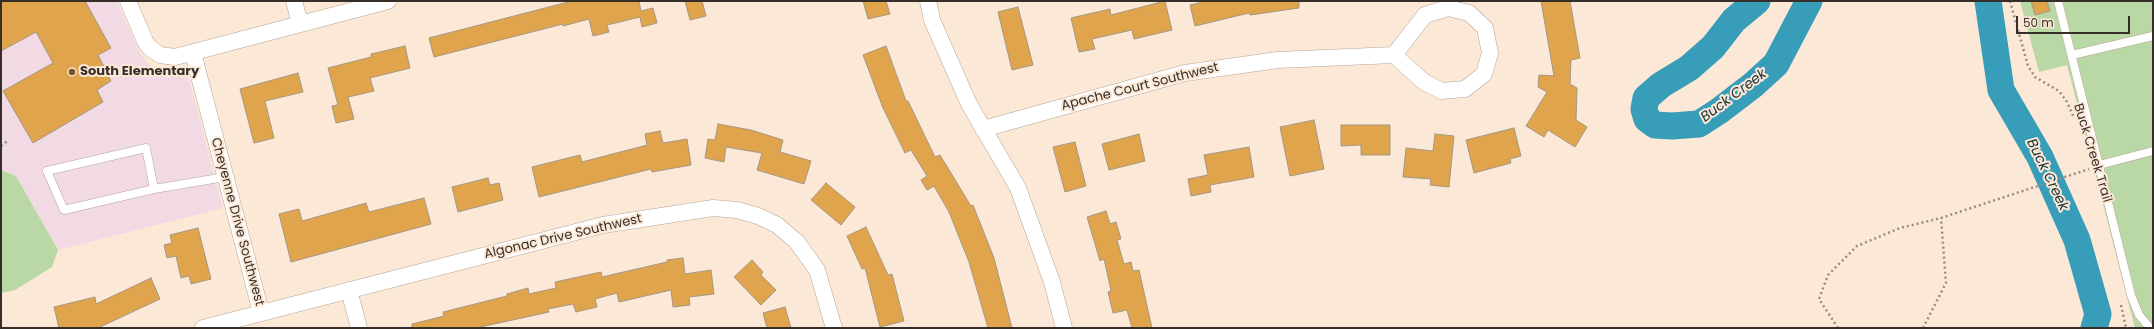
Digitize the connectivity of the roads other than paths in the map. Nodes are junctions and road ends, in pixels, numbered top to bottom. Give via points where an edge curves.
1 (128, 1) edge
2 (294, 1) edge
3 (388, 1) edge
4 (928, 1) edge
5 (2058, 1) edge
6 (300, 24) junction
7 (2153, 36) edge
8 (193, 53) junction
9 (1394, 55) junction
10 (2072, 55) junction
11 (983, 128) junction
12 (2153, 151) edge
13 (2099, 166) junction
14 (225, 177) junction
15 (154, 189) junction
16 (349, 290) junction
17 (261, 312) junction
18 (203, 328) edge
19 (359, 328) edge
20 (834, 328) edge
21 (1064, 328) edge
22 (2150, 328) edge

1 - 8 street via 145,41 154,51 160,55 175,57
2 - 6 street
3 - 6 street
4 - 11 street via 932,20
5 - 10 lane
6 - 8 street
7 - 10 lane
8 - 14 street, Cheyenne Drive Southwest
9 - 9 street via 1424,82 1442,91 1465,89 1484,74 1490,54 1485,28 1469,13 1448,8 1425,15
9 - 11 street, Apache Court Southwest via 1278,60 1186,73
10 - 13 lane
11 - 21 street via 1018,188 1052,282
12 - 13 lane
13 - 22 lane via 2132,295 2139,315
14 - 15 lane
14 - 17 street, Cheyenne Drive Southwest
15 - 15 lane via 64,210 47,171 146,148
16 - 17 street, Cheyenne Drive Southwest
16 - 19 street
16 - 20 street, Algonac Drive Southwest via 603,225 696,210 725,209 748,212 768,220 787,233 806,252 817,270
17 - 18 street

